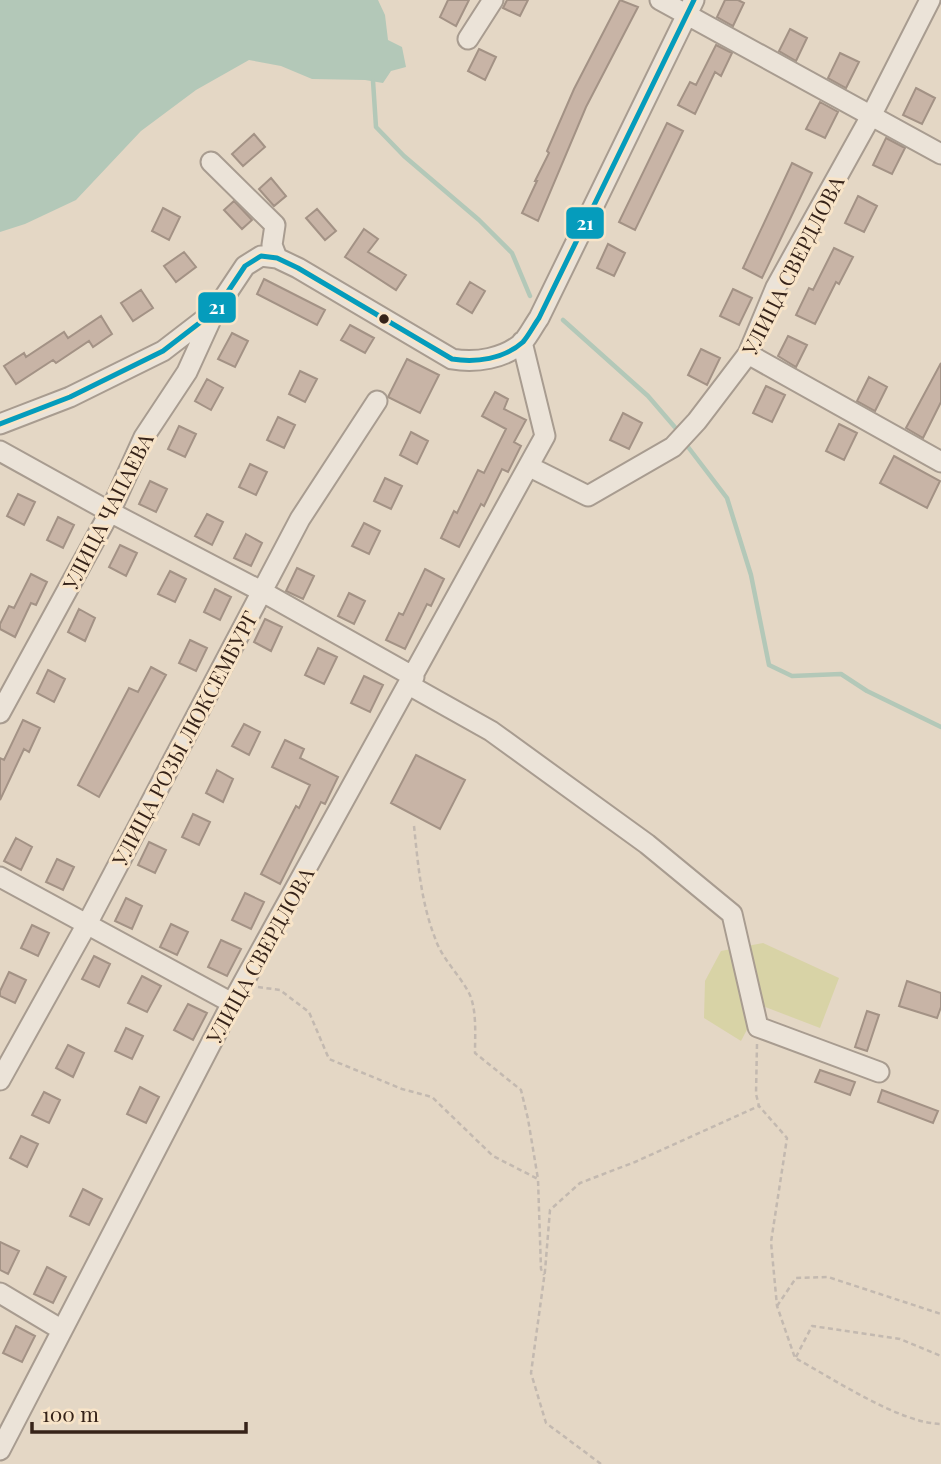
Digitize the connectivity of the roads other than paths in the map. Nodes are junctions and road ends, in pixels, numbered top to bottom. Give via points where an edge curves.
1 (493, 0) edge
2 (660, 0) edge
3 (930, 0) edge
4 (690, 7) edge
5 (468, 39) dead end
6 (871, 116) junction
7 (941, 154) edge
8 (211, 162) dead end
9 (277, 258) junction
10 (215, 311) junction
11 (522, 342) junction
12 (748, 354) junction
13 (377, 401) dead end
14 (0, 424) edge
15 (0, 451) edge
16 (939, 456) edge
17 (530, 467) junction
18 (110, 512) junction
19 (261, 591) junction
20 (411, 681) junction
21 (0, 713) edge
22 (0, 877) edge
23 (87, 924) junction
24 (232, 1003) junction
25 (879, 1072) dead end
26 (0, 1080) edge
27 (0, 1293) edge
28 (62, 1329) junction
29 (0, 1450) edge

1 - 5 street
2 - 4 street
3 - 6 street, УЛИЦА СВЕРДЛОВА
4 - 6 street
4 - 11 street via 539,318
6 - 7 street
6 - 12 street, УЛИЦА СВЕРДЛОВА via 776,287
8 - 9 street via 275,225 272,245
9 - 10 street via 261,256 245,266
9 - 11 street via 452,359 470,362 494,357
10 - 14 street via 163,351 69,397
10 - 18 street, УЛИЦА ЧАПАЕВА via 187,372 144,438
11 - 17 street, УЛИЦА СВЕРДЛОВА via 545,436
12 - 16 street
12 - 17 street, УЛИЦА СВЕРДЛОВА via 673,447 588,496
13 - 19 street, УЛИЦА РОЗЫ ЛЮКСЕМБУРГ via 300,519
15 - 18 street
17 - 20 street, УЛИЦА СВЕРДЛОВА
18 - 19 street
18 - 21 street, УЛИЦА ЧАПАЕВА
19 - 20 street
19 - 23 street, УЛИЦА РОЗЫ ЛЮКСЕМБУРГ
20 - 24 street, УЛИЦА СВЕРДЛОВА
20 - 25 street via 491,731 648,844 732,914 758,1027
22 - 23 street
23 - 24 street
23 - 26 street, УЛИЦА РОЗЫ ЛЮКСЕМБУРГ
24 - 28 street, УЛИЦА СВЕРДЛОВА
27 - 28 street
28 - 29 street, УЛИЦА СВЕРДЛОВА

